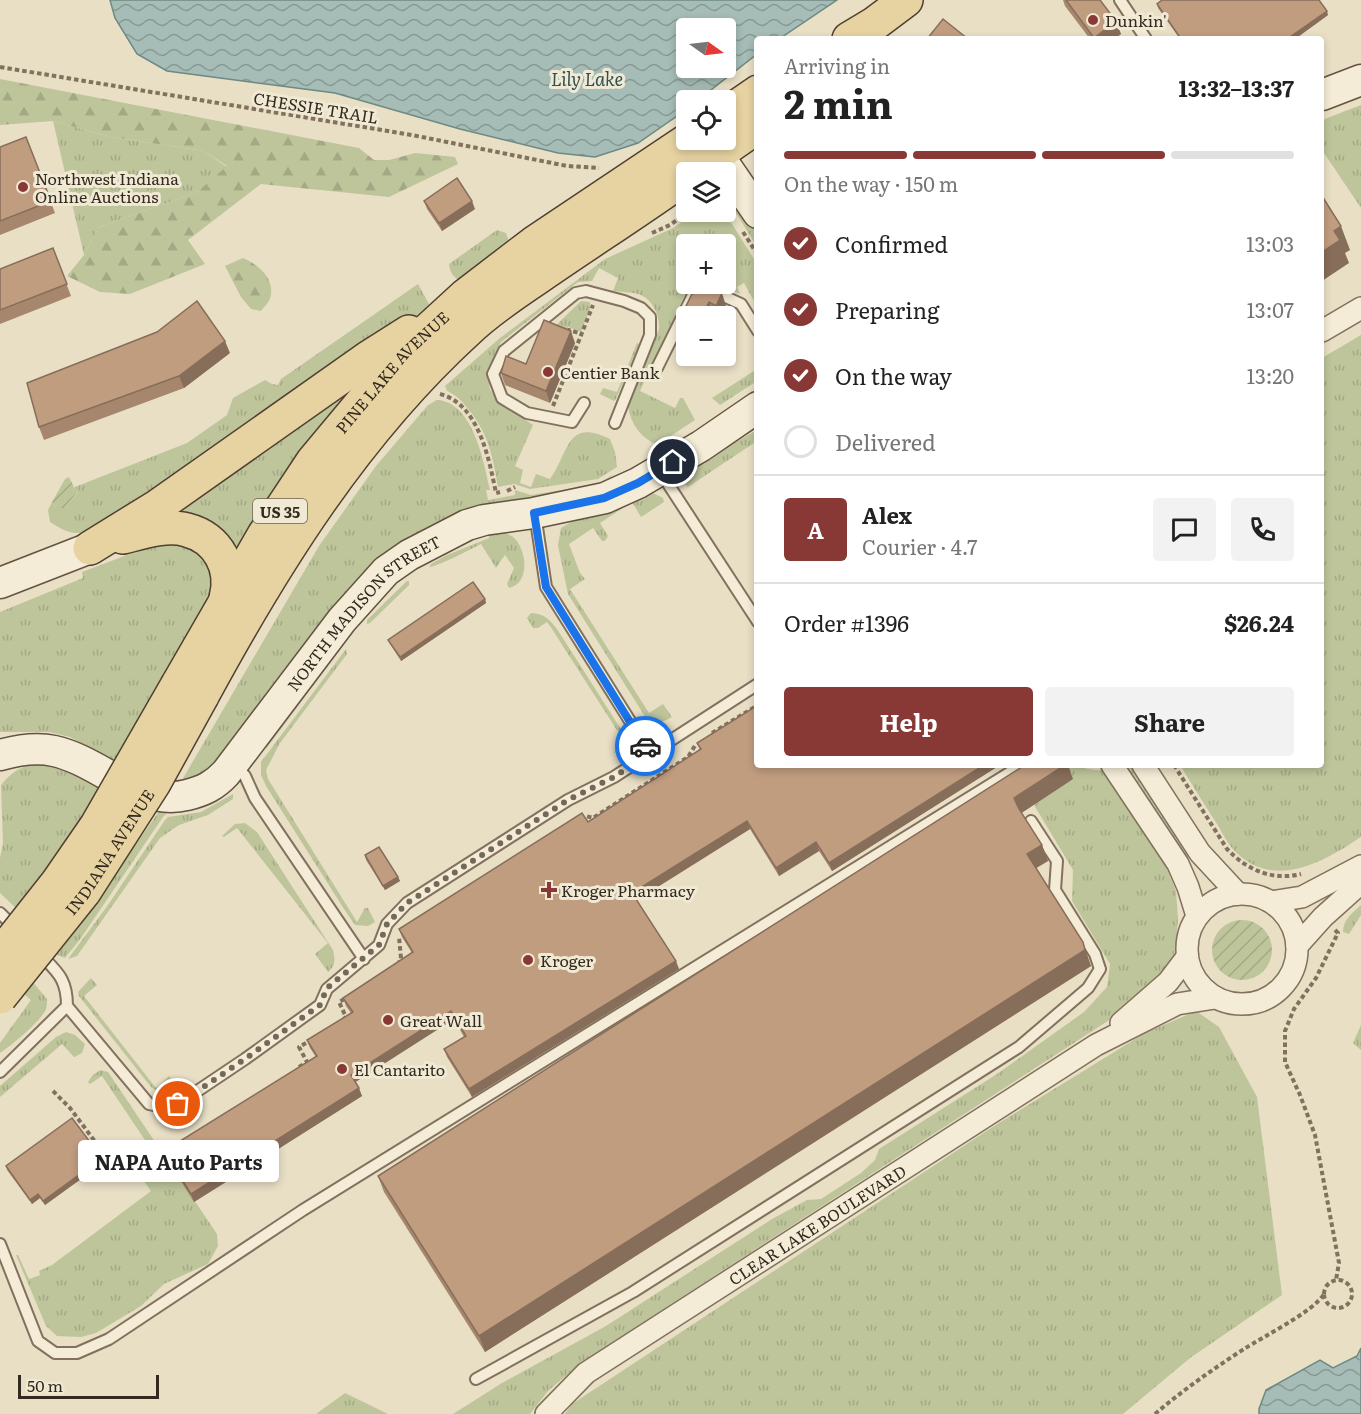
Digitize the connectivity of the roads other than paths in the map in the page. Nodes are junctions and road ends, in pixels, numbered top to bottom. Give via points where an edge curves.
1 (906, 0) edge
2 (1120, 0) edge
3 (855, 36) edge
4 (1144, 36) edge
5 (1361, 80) edge
6 (1324, 94) edge
7 (754, 102) edge
8 (743, 128) edge
9 (676, 148) edge
10 (706, 155) edge
11 (676, 183) edge
12 (754, 209) edge
13 (466, 295) junction
14 (1361, 308) edge
15 (754, 325) edge
16 (1324, 330) edge
17 (657, 368) dead end
18 (584, 403) dead end
19 (754, 410) edge
20 (615, 423) dead end
21 (659, 470) junction
22 (534, 513) junction
23 (90, 548) junction
24 (0, 583) edge
25 (226, 598) junction
26 (754, 616) edge
27 (754, 687) edge
28 (190, 690) junction
29 (650, 753) junction
30 (0, 755) edge
31 (234, 763) junction
32 (1017, 768) edge
33 (1114, 768) edge
34 (1145, 768) edge
35 (1031, 821) dead end
36 (1361, 866) edge
37 (1361, 883) edge
38 (1238, 894) junction
39 (1271, 902) junction
40 (0, 913) edge
41 (1197, 916) junction
42 (1297, 946) junction
43 (0, 956) edge
44 (1187, 957) junction
45 (364, 959) junction
46 (0, 997) edge
47 (1215, 998) junction
48 (67, 1006) junction
49 (1096, 1045) junction
50 (0, 1072) edge
51 (0, 1244) edge
52 (476, 1379) dead end
53 (546, 1414) edge

1 - 3 main road
2 - 4 lane
5 - 6 street
7 - 8 main road
8 - 10 main road
9 - 13 main road, PINE LAKE AVENUE / US 35 via 534,243
10 - 12 street
11 - 28 main road, PINE LAKE AVENUE / US 35 via 521,289 469,328 424,372 338,474 240,625
13 - 23 main road via 368,358 158,506
13 - 25 main road, PINE LAKE AVENUE / US 35 via 404,352 313,461
14 - 16 street
15 - 17 lane via 741,304 712,290 699,289
18 - 20 lane via 572,423 527,412 502,398 493,374 504,351 576,293 586,291 641,308 650,318 650,335
19 - 21 street, NORTH MADISON STREET
21 - 22 street, NORTH MADISON STREET via 604,498
21 - 26 lane
22 - 29 lane via 546,587
22 - 31 street, NORTH MADISON STREET via 467,525 386,571 342,620
23 - 24 street
23 - 25 main road via 145,531 186,529 205,537 218,551 227,567
25 - 28 main road, PINE LAKE AVENUE / US 35
27 - 29 lane
28 - 43 main road, INDIANA AVENUE / US 35, bridge via 57,883
28 - 46 main road, INDIANA AVENUE / US 35, bridge via 154,783 84,892
29 - 45 lane via 568,800 407,903 387,924 379,945
30 - 31 street, NORTH MADISON STREET via 27,749 55,751 154,796 167,798 208,789
31 - 45 lane
32 - 51 lane via 303,1210 109,1339 78,1353 55,1353 39,1341
33 - 41 street via 1178,864
34 - 38 street via 1200,853
35 - 52 lane via 1057,861 1054,890 1095,954 1100,969 1088,988 1019,1047 633,1292
36 - 39 street via 1302,897
37 - 42 street
38 - 39 street via 1255,895
38 - 41 street via 1215,900
39 - 42 street via 1290,921
40 - 48 lane via 58,973 67,987
41 - 44 street via 1188,936
42 - 47 street via 1291,976 1278,992 1242,1005
44 - 47 street via 1192,974
44 - 49 street, CLEAR LAKE BOULEVARD via 1168,982
45 - 48 lane via 327,988 320,1005 291,1027 201,1091 178,1104 162,1107 148,1104
47 - 49 street, CLEAR LAKE BOULEVARD via 1177,1004
48 - 50 lane
49 - 53 street, CLEAR LAKE BOULEVARD via 586,1373

